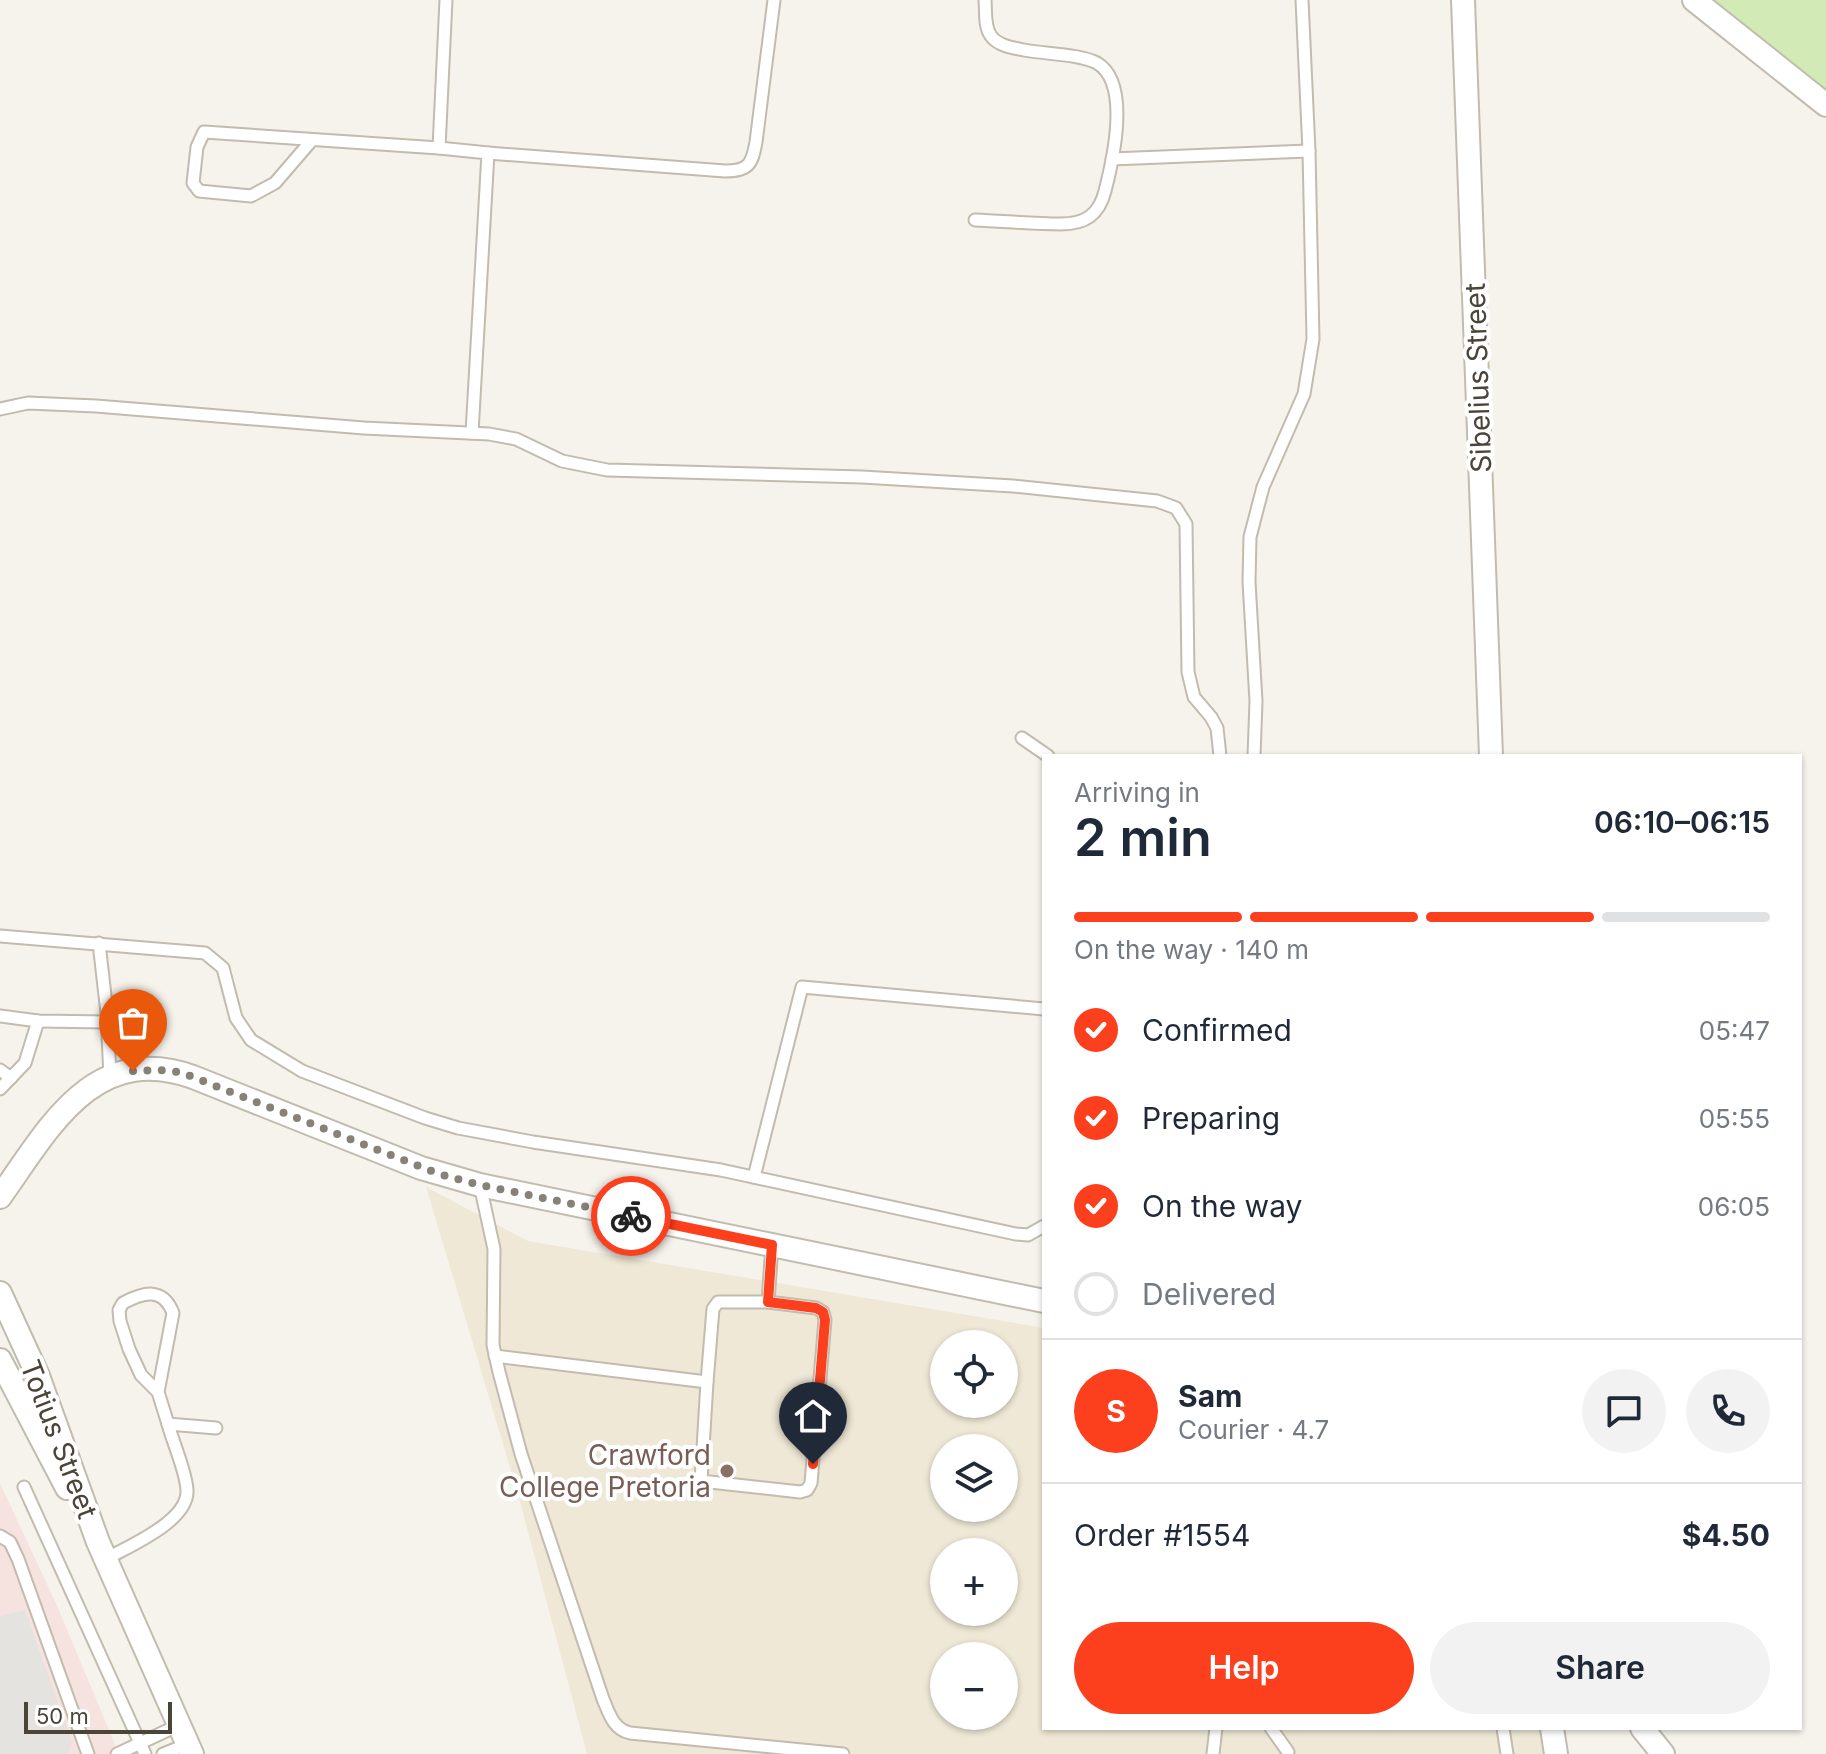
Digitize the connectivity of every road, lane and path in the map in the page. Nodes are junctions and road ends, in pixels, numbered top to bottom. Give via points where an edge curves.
1 (446, 0) edge
2 (774, 0) edge
3 (985, 0) edge
4 (1302, 0) edge
5 (1463, 0) edge
6 (1694, 0) edge
7 (1826, 105) edge
8 (312, 140) junction
9 (439, 148) junction
10 (1309, 151) junction
11 (488, 153) junction
12 (1112, 159) junction
13 (975, 220) dead end
14 (0, 409) edge
15 (472, 433) junction
16 (1022, 738) dead end
17 (1045, 754) edge
18 (1220, 754) edge
19 (1254, 754) edge
20 (1491, 754) edge
21 (0, 936) edge
22 (99, 943) junction
23 (1042, 1009) edge
24 (0, 1016) edge
25 (38, 1021) junction
26 (108, 1022) junction
27 (0, 1070) edge
28 (110, 1077) junction
29 (11, 1078) junction
30 (0, 1089) edge
31 (754, 1177) junction
32 (7, 1180) edge
33 (480, 1185) junction
34 (0, 1197) edge
35 (1042, 1227) edge
36 (772, 1245) junction
37 (0, 1293) edge
38 (1042, 1301) edge
39 (768, 1302) junction
40 (495, 1356) junction
41 (0, 1360) edge
42 (707, 1382) junction
43 (158, 1392) junction
44 (168, 1424) junction
45 (216, 1428) dead end
46 (24, 1487) dead end
47 (0, 1536) edge
48 (102, 1550) junction
49 (1216, 1730) edge
50 (1272, 1730) edge
51 (1503, 1730) edge
52 (1644, 1730) edge
53 (186, 1741) edge
54 (143, 1748) edge
55 (1288, 1752) edge
56 (88, 1754) edge
57 (117, 1754) edge
58 (163, 1754) edge
59 (843, 1754) edge
60 (1213, 1754) edge
61 (1507, 1754) edge
62 (1663, 1754) edge

1 - 9 lane
2 - 11 lane via 753,161 746,169
3 - 12 lane via 987,26 1000,43 1095,62 1105,71 1116,91
4 - 10 lane
5 - 20 street, Sibelius Street
6 - 7 street
8 - 8 lane via 275,183 251,196 199,191 193,183 204,132
8 - 9 lane
9 - 11 lane
10 - 12 lane
10 - 19 lane via 1311,361 1304,394 1255,511 1248,555
11 - 15 lane
12 - 13 lane via 1103,200 1086,220
14 - 15 lane via 28,403 96,406
15 - 18 lane via 516,439 553,458 607,470 862,477 1091,493 1171,505 1186,524 1188,672 1194,697 1215,724
16 - 17 lane
21 - 22 lane
22 - 26 lane
22 - 31 lane via 205,953 223,968 236,1018 251,1040 302,1071 425,1118 468,1130
23 - 31 lane via 802,987
24 - 25 lane
25 - 26 lane
25 - 29 lane via 29,1056
26 - 28 lane
27 - 29 lane
28 - 32 street via 68,1105
28 - 33 street via 150,1070 180,1072 421,1168
29 - 30 lane
31 - 35 lane via 1016,1234 1028,1235
32 - 34 street
33 - 36 street
33 - 40 lane via 494,1249
36 - 38 street
36 - 39 lane
37 - 48 street, Totius Street via 38,1376
39 - 42 lane via 718,1302
39 - 42 lane via 816,1308 825,1320 807,1490 701,1481
40 - 42 lane
40 - 59 lane via 521,1454 603,1699 619,1729
41 - 48 street, Totius Street
43 - 43 lane via 141,1375 120,1321 123,1303 138,1295 159,1294 173,1313
43 - 44 lane
44 - 45 lane
44 - 48 lane via 187,1489 185,1504 166,1525
46 - 54 lane
47 - 56 lane via 10,1542 18,1559
48 - 53 street, Totius Street
49 - 60 lane
50 - 55 lane
51 - 61 lane
52 - 62 street
53 - 54 lane
53 - 58 lane
54 - 57 lane

